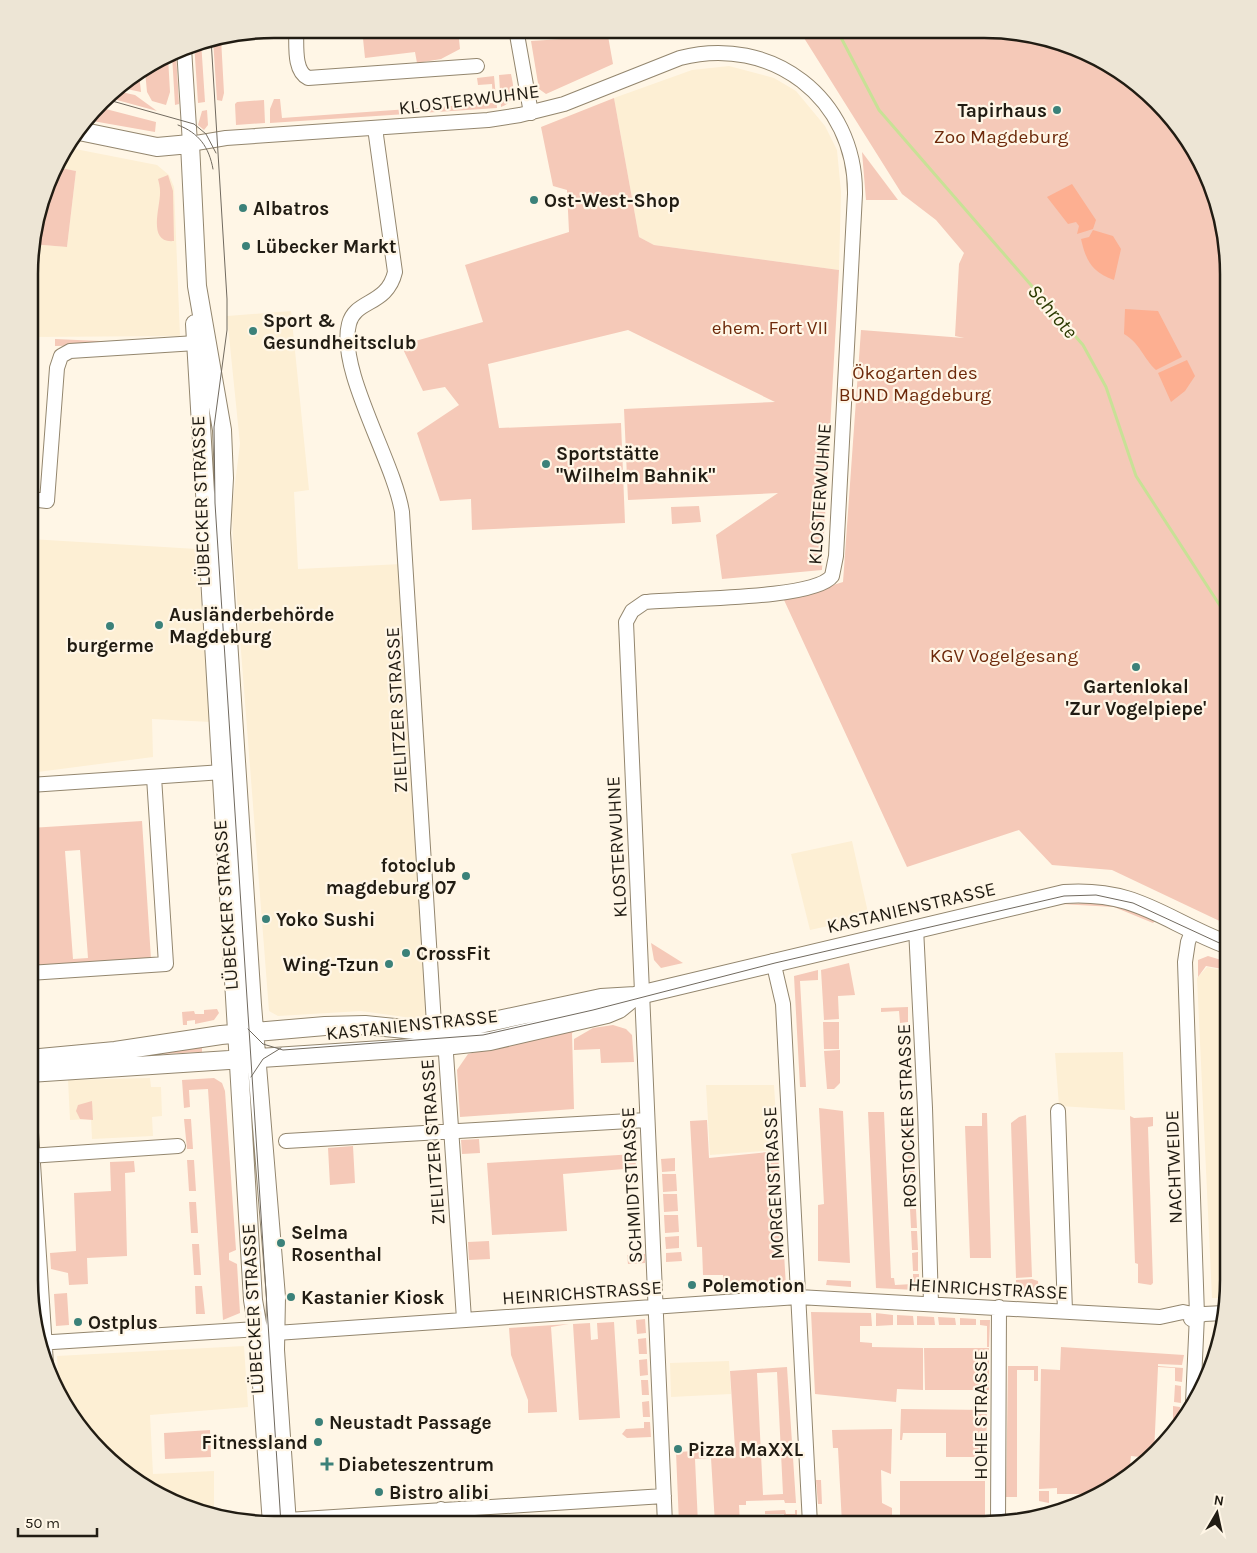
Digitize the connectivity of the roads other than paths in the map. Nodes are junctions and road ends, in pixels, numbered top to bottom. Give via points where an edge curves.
1 (297, 38) edge
2 (517, 38) edge
3 (184, 55) edge
4 (477, 66) dead end
5 (531, 113) junction
6 (374, 128) junction
7 (85, 132) edge
8 (190, 144) junction
9 (197, 286) junction
10 (196, 343) junction
11 (38, 499) edge
12 (223, 772) junction
13 (154, 777) junction
14 (38, 784) edge
15 (916, 928) junction
16 (1193, 929) junction
17 (1220, 941) edge
18 (773, 961) junction
19 (38, 972) edge
20 (638, 995) junction
21 (435, 1030) junction
22 (245, 1033) junction
23 (444, 1046) junction
24 (38, 1058) edge
25 (247, 1060) junction
26 (38, 1072) edge
27 (1058, 1111) dead end
28 (647, 1120) junction
29 (451, 1131) junction
30 (286, 1140) dead end
31 (178, 1146) dead end
32 (38, 1156) edge
33 (38, 1281) edge
34 (798, 1296) junction
35 (39, 1303) edge
36 (931, 1303) junction
37 (655, 1306) junction
38 (1000, 1308) junction
39 (1065, 1311) junction
40 (1217, 1314) edge
41 (1197, 1315) junction
42 (464, 1319) junction
43 (267, 1331) junction
44 (47, 1343) edge
45 (1194, 1386) edge
46 (664, 1496) junction
47 (441, 1509) junction
48 (998, 1515) edge
49 (281, 1516) edge
50 (362, 1516) edge
51 (441, 1516) edge
52 (665, 1516) edge
53 (810, 1516) edge

1 - 4 street via 299,68 308,78
2 - 5 street
3 - 8 street
5 - 6 street, KLOSTERWUHNE via 488,120
5 - 20 street, KLOSTERWUHNE via 564,104 690,56 715,52 748,55 786,70 820,97 841,129 851,154 854,174 836,556 832,576 819,585 787,592 645,602 634,608 627,619
6 - 8 street, KLOSTERWUHNE via 227,138
6 - 21 street, ZIELITZER STRASSE via 395,272 385,293 352,316 348,343 355,379 390,469 402,512
7 - 8 main road via 158,147
8 - 9 main road, LÜBECKER STRASSE
9 - 10 main road, LÜBECKER STRASSE
9 - 22 main road, LÜBECKER STRASSE via 222,430 221,533
10 - 11 street via 70,351 61,356 57,368 48,500
10 - 12 main road, LÜBECKER STRASSE
12 - 13 street
12 - 22 main road, LÜBECKER STRASSE
13 - 14 street
13 - 19 street via 166,964
15 - 16 main road, KASTANIENSTRASSE via 1054,895 1083,893 1108,894 1139,902
15 - 18 main road, KASTANIENSTRASSE
15 - 36 street, ROSTOCKER STRASSE
16 - 17 main road, KASTANIENSTRASSE
16 - 41 street, NACHTWEIDE via 1185,962
18 - 20 main road, KASTANIENSTRASSE
18 - 34 street, MORGENSTRASSE via 783,1004
20 - 21 main road, KASTANIENSTRASSE via 601,998 495,1022
20 - 23 main road, KASTANIENSTRASSE via 608,1014 490,1041
20 - 28 street, SCHMIDTSTRASSE
21 - 22 main road, KASTANIENSTRASSE via 353,1025
21 - 23 street, ZIELITZER STRASSE
22 - 24 main road, KASTANIENSTRASSE
22 - 25 main road, LÜBECKER STRASSE
23 - 25 main road, KASTANIENSTRASSE
23 - 29 street, ZIELITZER STRASSE
25 - 26 main road, KASTANIENSTRASSE
25 - 43 main road, LÜBECKER STRASSE via 253,1300
27 - 39 street
28 - 29 street
28 - 37 street, SCHMIDTSTRASSE
29 - 30 street
29 - 42 street, ZIELITZER STRASSE
31 - 32 street
33 - 35 street
34 - 36 street, HEINRICHSTRASSE
34 - 37 street, HEINRICHSTRASSE
34 - 53 street, MORGENSTRASSE
36 - 38 street, HEINRICHSTRASSE
37 - 42 street, HEINRICHSTRASSE
37 - 46 street, SCHMIDTSTRASSE
38 - 39 street, HEINRICHSTRASSE
38 - 48 street, HOHE STRASSE
39 - 41 street, HEINRICHSTRASSE via 1160,1317 1166,1321 1183,1322
40 - 41 street, HEINRICHSTRASSE
41 - 45 street, NACHTWEIDE
42 - 43 street, HEINRICHSTRASSE
43 - 44 street, HEINRICHSTRASSE
43 - 49 main road, LÜBECKER STRASSE
46 - 47 street
46 - 52 street, SCHMIDTSTRASSE
47 - 50 street
47 - 51 street

